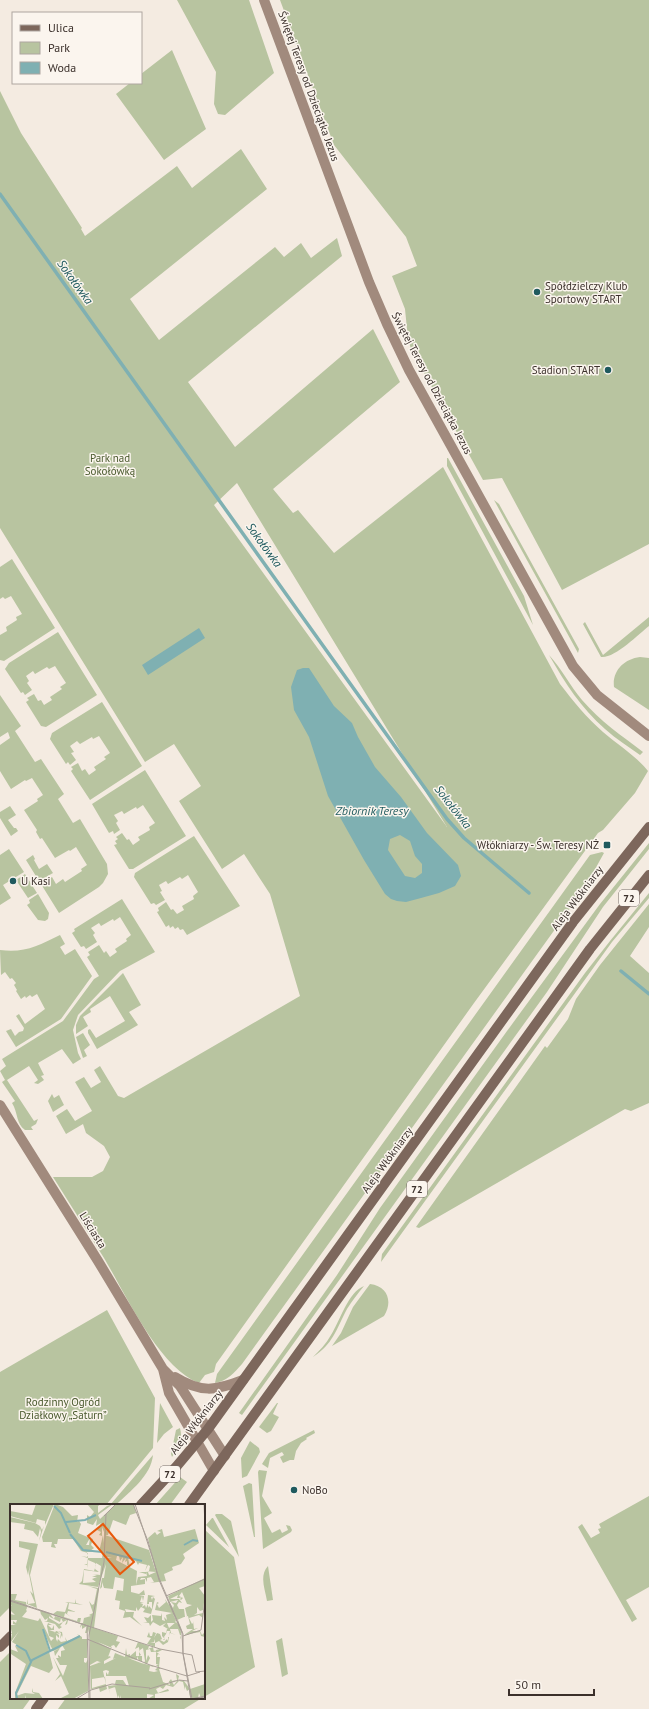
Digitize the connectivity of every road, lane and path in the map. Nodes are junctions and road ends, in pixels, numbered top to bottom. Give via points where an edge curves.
1 (264, 0) edge
2 (649, 736) edge
3 (649, 827) edge
4 (649, 875) edge
5 (0, 1105) edge
6 (163, 1369) junction
7 (243, 1380) junction
8 (208, 1429) junction
9 (198, 1441) junction
10 (225, 1456) junction
11 (214, 1471) junction
12 (142, 1504) edge
13 (191, 1504) edge
14 (10, 1637) edge
15 (0, 1647) edge
16 (43, 1699) edge
17 (36, 1709) edge

1 - 2 street, Świętej Teresy od Dzieciątka Jezus via 369,282 409,370 572,666 597,695
3 - 7 main road, Aleja Włókniarzy / 72 via 598,889
4 - 10 main road, 72 via 590,949
5 - 6 street, Liściasta
6 - 7 street via 182,1382 201,1389 221,1388
6 - 8 street, Liściasta via 180,1386
6 - 9 street, Liściasta via 169,1393
7 - 8 main road, Aleja Włókniarzy / 72
8 - 9 main road, Aleja Włókniarzy / 72
8 - 10 street, Liściasta
9 - 11 street, Liściasta
9 - 12 main road, Aleja Włókniarzy / 72
10 - 11 main road, 72
11 - 13 main road, 72
14 - 15 main road
16 - 17 main road

